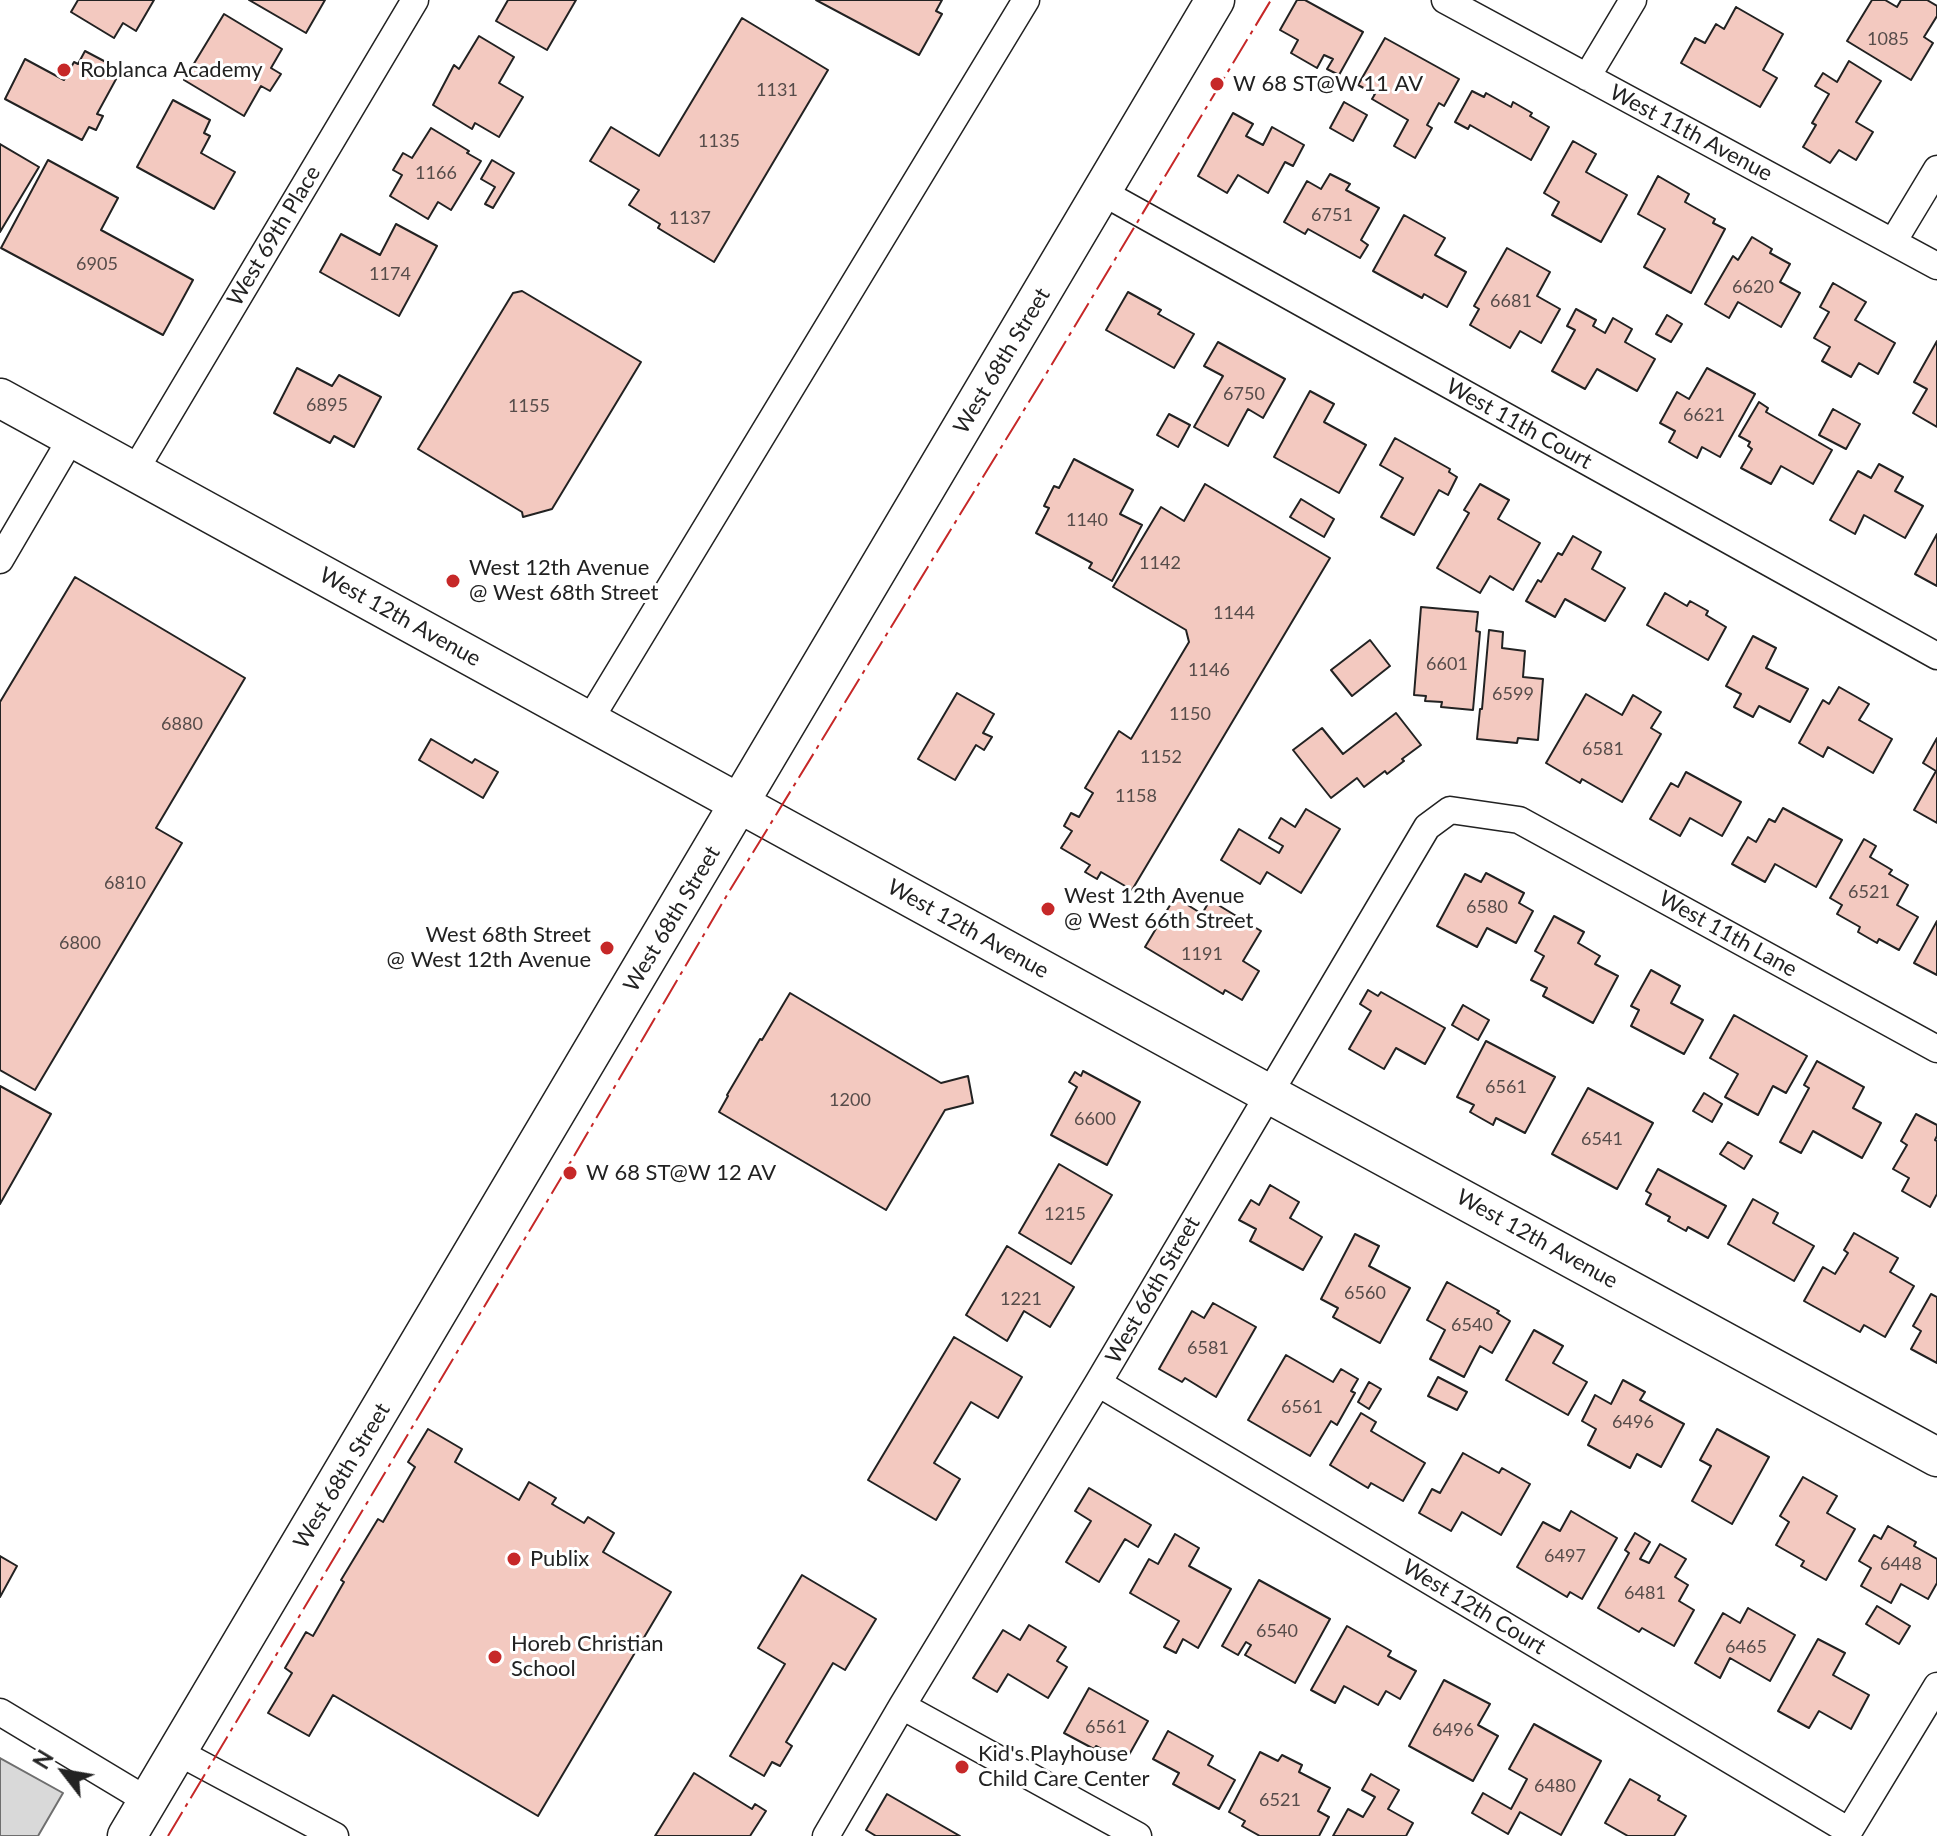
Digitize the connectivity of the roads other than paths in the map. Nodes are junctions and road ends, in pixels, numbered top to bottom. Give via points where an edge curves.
1 (415, 0) edge
2 (1026, 0) edge
3 (1215, 0) edge
4 (1445, 0) edge
5 (1633, 0) edge
6 (1587, 77) junction
7 (1937, 169) edge
8 (1102, 192) junction
9 (1893, 242) junction
10 (1937, 266) edge
11 (0, 398) edge
12 (72, 437) junction
13 (134, 472) junction
14 (0, 560) edge
15 (1937, 656) edge
16 (589, 721) junction
17 (740, 804) junction
18 (1519, 820) joint
19 (1937, 1049) edge
20 (1269, 1094) junction
21 (1098, 1383) junction
22 (1937, 1457) edge
23 (1937, 1686) edge
24 (902, 1706) junction
25 (0, 1712) edge
26 (178, 1752) junction
27 (148, 1801) junction
28 (1848, 1834) edge
29 (127, 1836) edge
30 (335, 1836) edge
31 (826, 1836) edge
32 (1138, 1836) edge

1 - 13 street, West 69th Place
2 - 16 street
3 - 8 main road, West 68th Street
4 - 6 street, West 11th Avenue
5 - 6 street
6 - 9 street, West 11th Avenue
7 - 9 street
8 - 15 street, West 11th Court
8 - 17 main road, West 68th Street
9 - 10 street, West 11th Avenue
11 - 12 main road, West 12th Avenue
12 - 13 main road, West 12th Avenue
12 - 14 street
13 - 16 main road, West 12th Avenue
16 - 17 main road, West 12th Avenue
17 - 20 main road, West 12th Avenue
17 - 26 main road, West 68th Street
18 - 19 street, West 11th Lane
18 - 20 street, West 66th Street via 1450,810 1427,827
20 - 21 street, West 66th Street
20 - 22 main road, West 12th Avenue
21 - 24 street, West 66th Street
21 - 28 street, West 12th Court
23 - 28 street
24 - 31 street, West 66th Street
24 - 32 street
25 - 27 street
26 - 27 main road, West 68th Street
26 - 30 street
27 - 29 main road, West 68th Street

